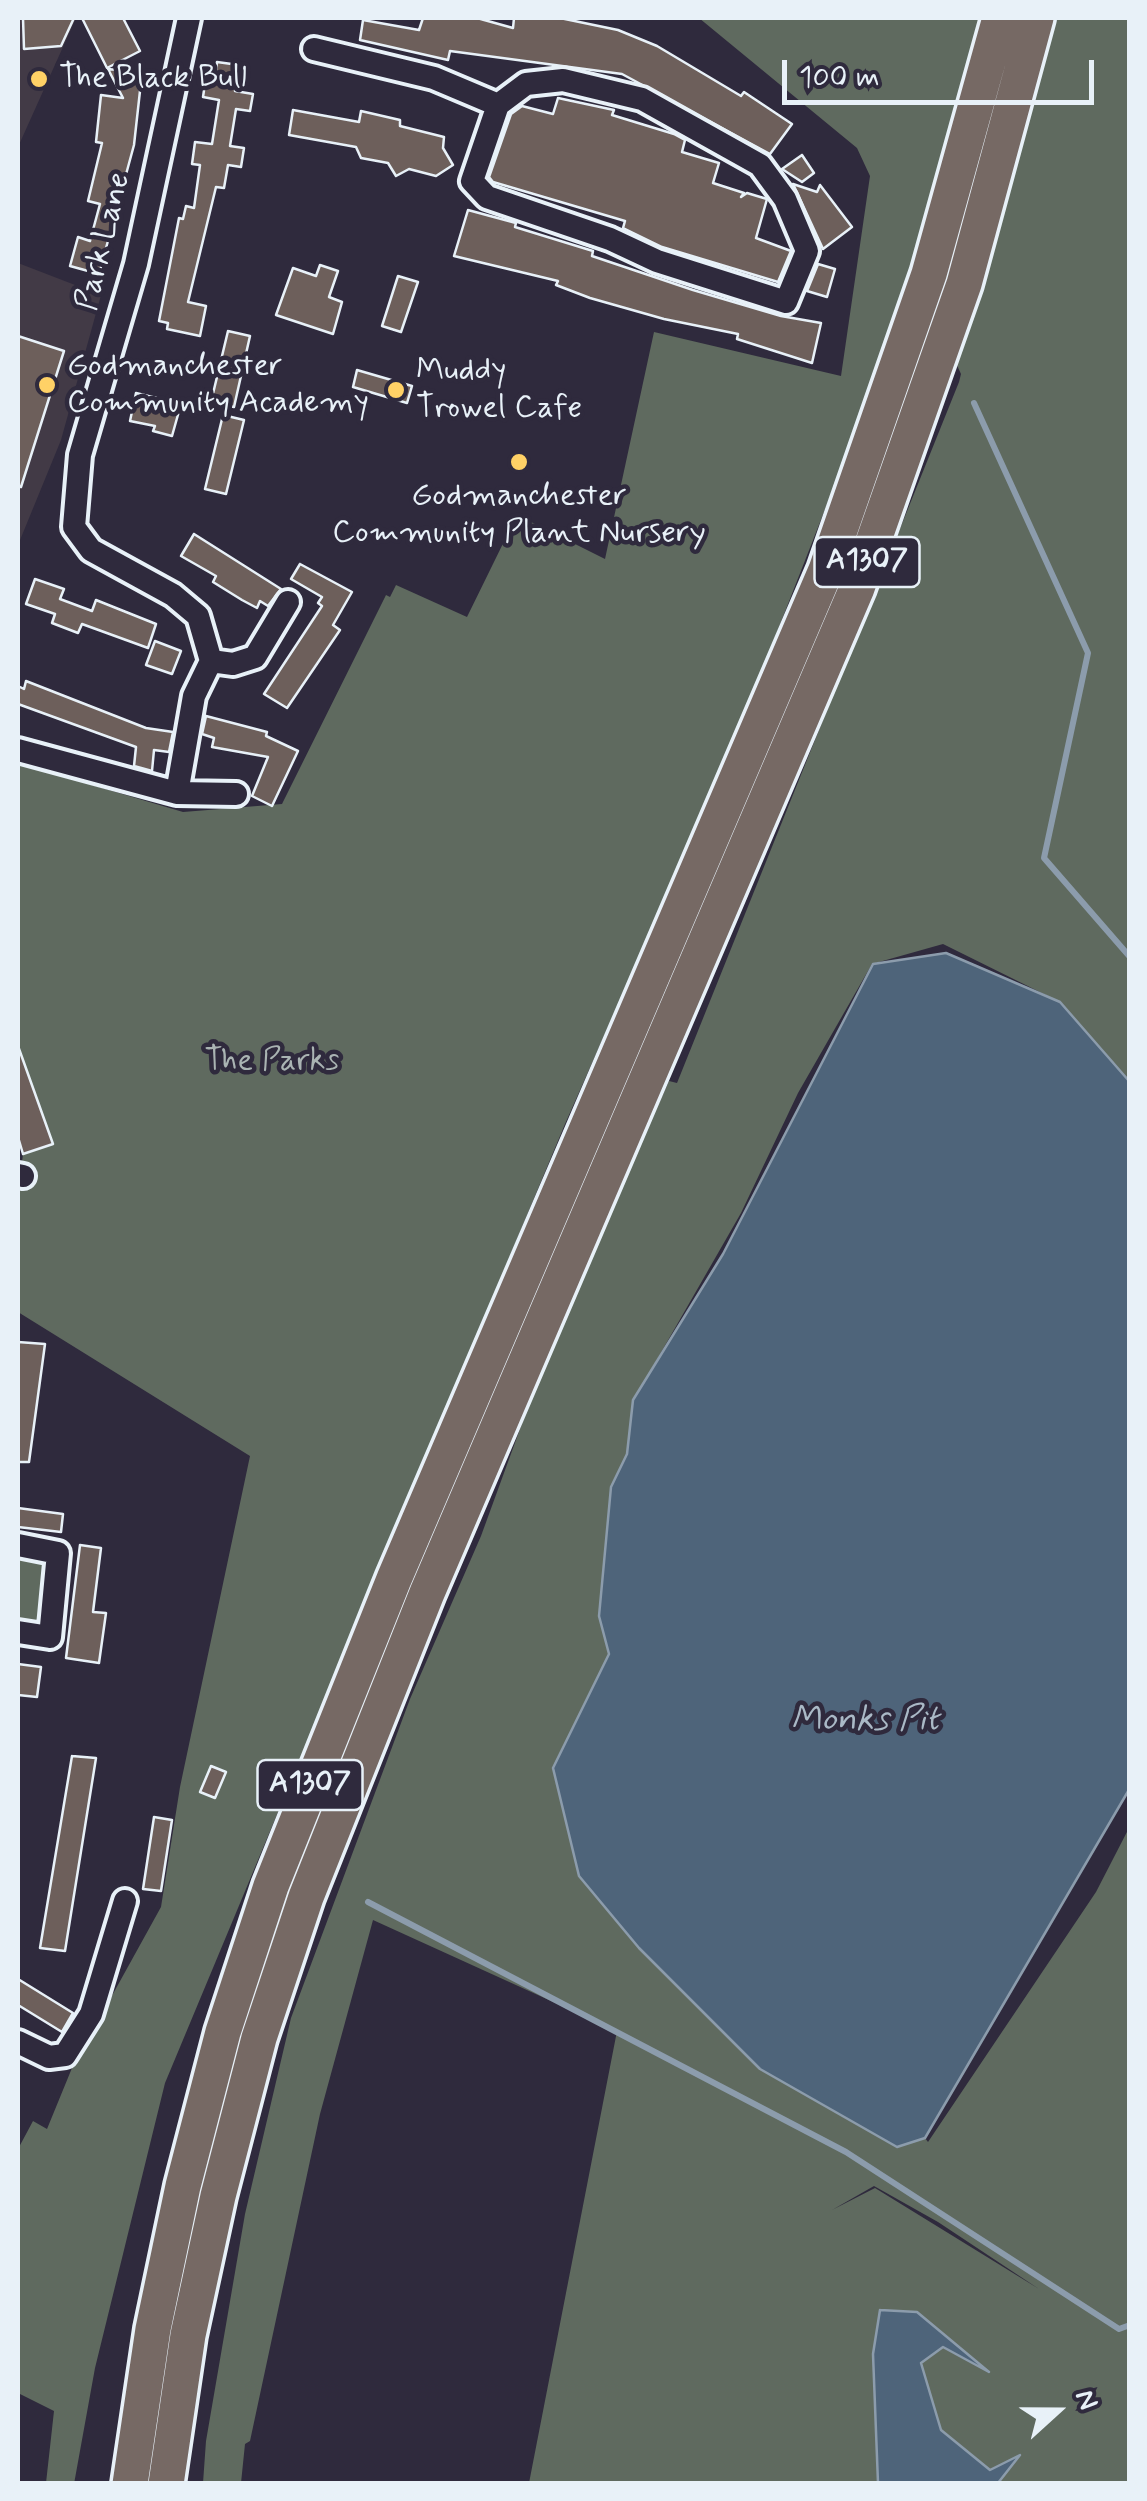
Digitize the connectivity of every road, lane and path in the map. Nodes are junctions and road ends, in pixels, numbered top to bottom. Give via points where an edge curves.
1 (189, 18) edge
2 (1000, 18) edge
3 (1036, 18) edge
4 (314, 49) dead end
5 (498, 105) junction
6 (288, 602) dead end
7 (211, 661) junction
8 (18, 750) edge
9 (178, 794) junction
10 (236, 794) dead end
11 (628, 1081) junction
12 (609, 1125) junction
13 (18, 1545) edge
14 (18, 1632) edge
15 (125, 1901) dead end
16 (18, 2042) edge
17 (130, 2484) edge
18 (166, 2484) edge

1 - 7 street, Park Lane via 136,264 74,480 74,526 91,550 198,616
2 - 11 main road, A1307 via 966,154 878,430
3 - 11 main road, A1307 via 974,251 857,588
4 - 5 street via 434,78
5 - 5 street via 472,182 486,197 786,302 807,250 785,199 760,166 642,99 563,80 526,84
6 - 7 street via 256,657
7 - 9 street via 194,696
8 - 9 street
9 - 10 street
11 - 12 main road, A1307
12 - 17 main road, A1307 via 394,1579 271,1886 182,2186
12 - 18 main road, A1307 via 306,1897 259,2038 188,2336
13 - 14 street via 58,1552 50,1637
15 - 16 street via 91,2014 65,2055 49,2057

